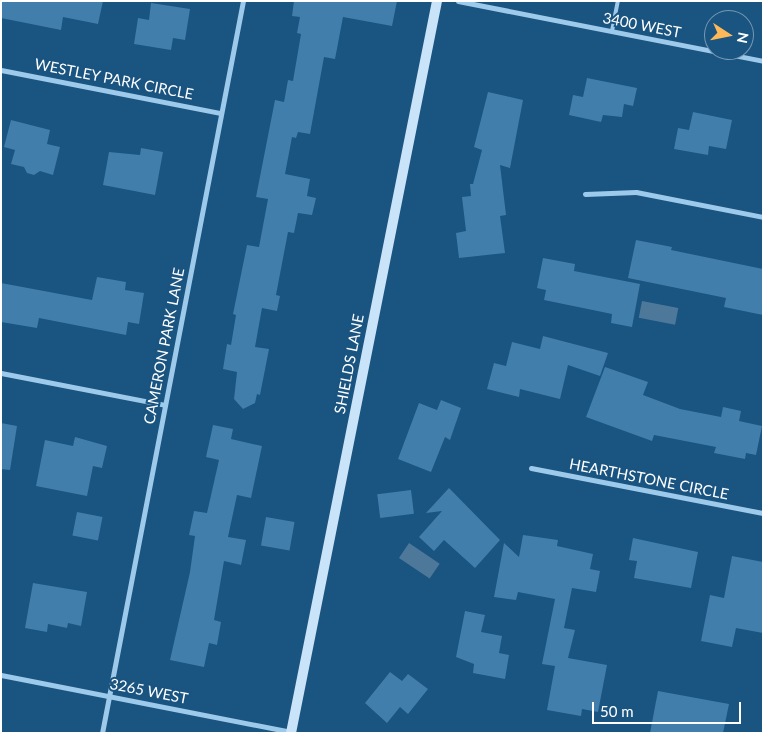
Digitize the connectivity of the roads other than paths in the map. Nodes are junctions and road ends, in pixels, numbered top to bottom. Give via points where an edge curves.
1 (243, 1) edge
2 (437, 1) edge
3 (458, 1) edge
4 (618, 1) edge
5 (612, 31) junction
6 (763, 61) edge
7 (1, 70) edge
8 (221, 113) junction
9 (585, 194) dead end
10 (763, 218) edge
11 (1, 373) edge
12 (165, 404) junction
13 (531, 468) dead end
14 (763, 513) edge
15 (1, 675) edge
16 (109, 696) junction
17 (291, 732) edge
18 (102, 733) edge

1 - 8 street, CAMERON PARK LANE
2 - 17 main road, SHIELDS LANE
3 - 5 street, 3400 WEST
4 - 5 lane
5 - 6 street, 3400 WEST
7 - 8 street, WESTLEY PARK CIRCLE
8 - 12 street, CAMERON PARK LANE
9 - 10 street via 636,192
11 - 12 street
12 - 16 street, CAMERON PARK LANE
13 - 14 street, HEARTHSTONE CIRCLE
15 - 16 street, 3265 WEST
16 - 17 street, 3265 WEST
16 - 18 street, CAMERON PARK LANE

